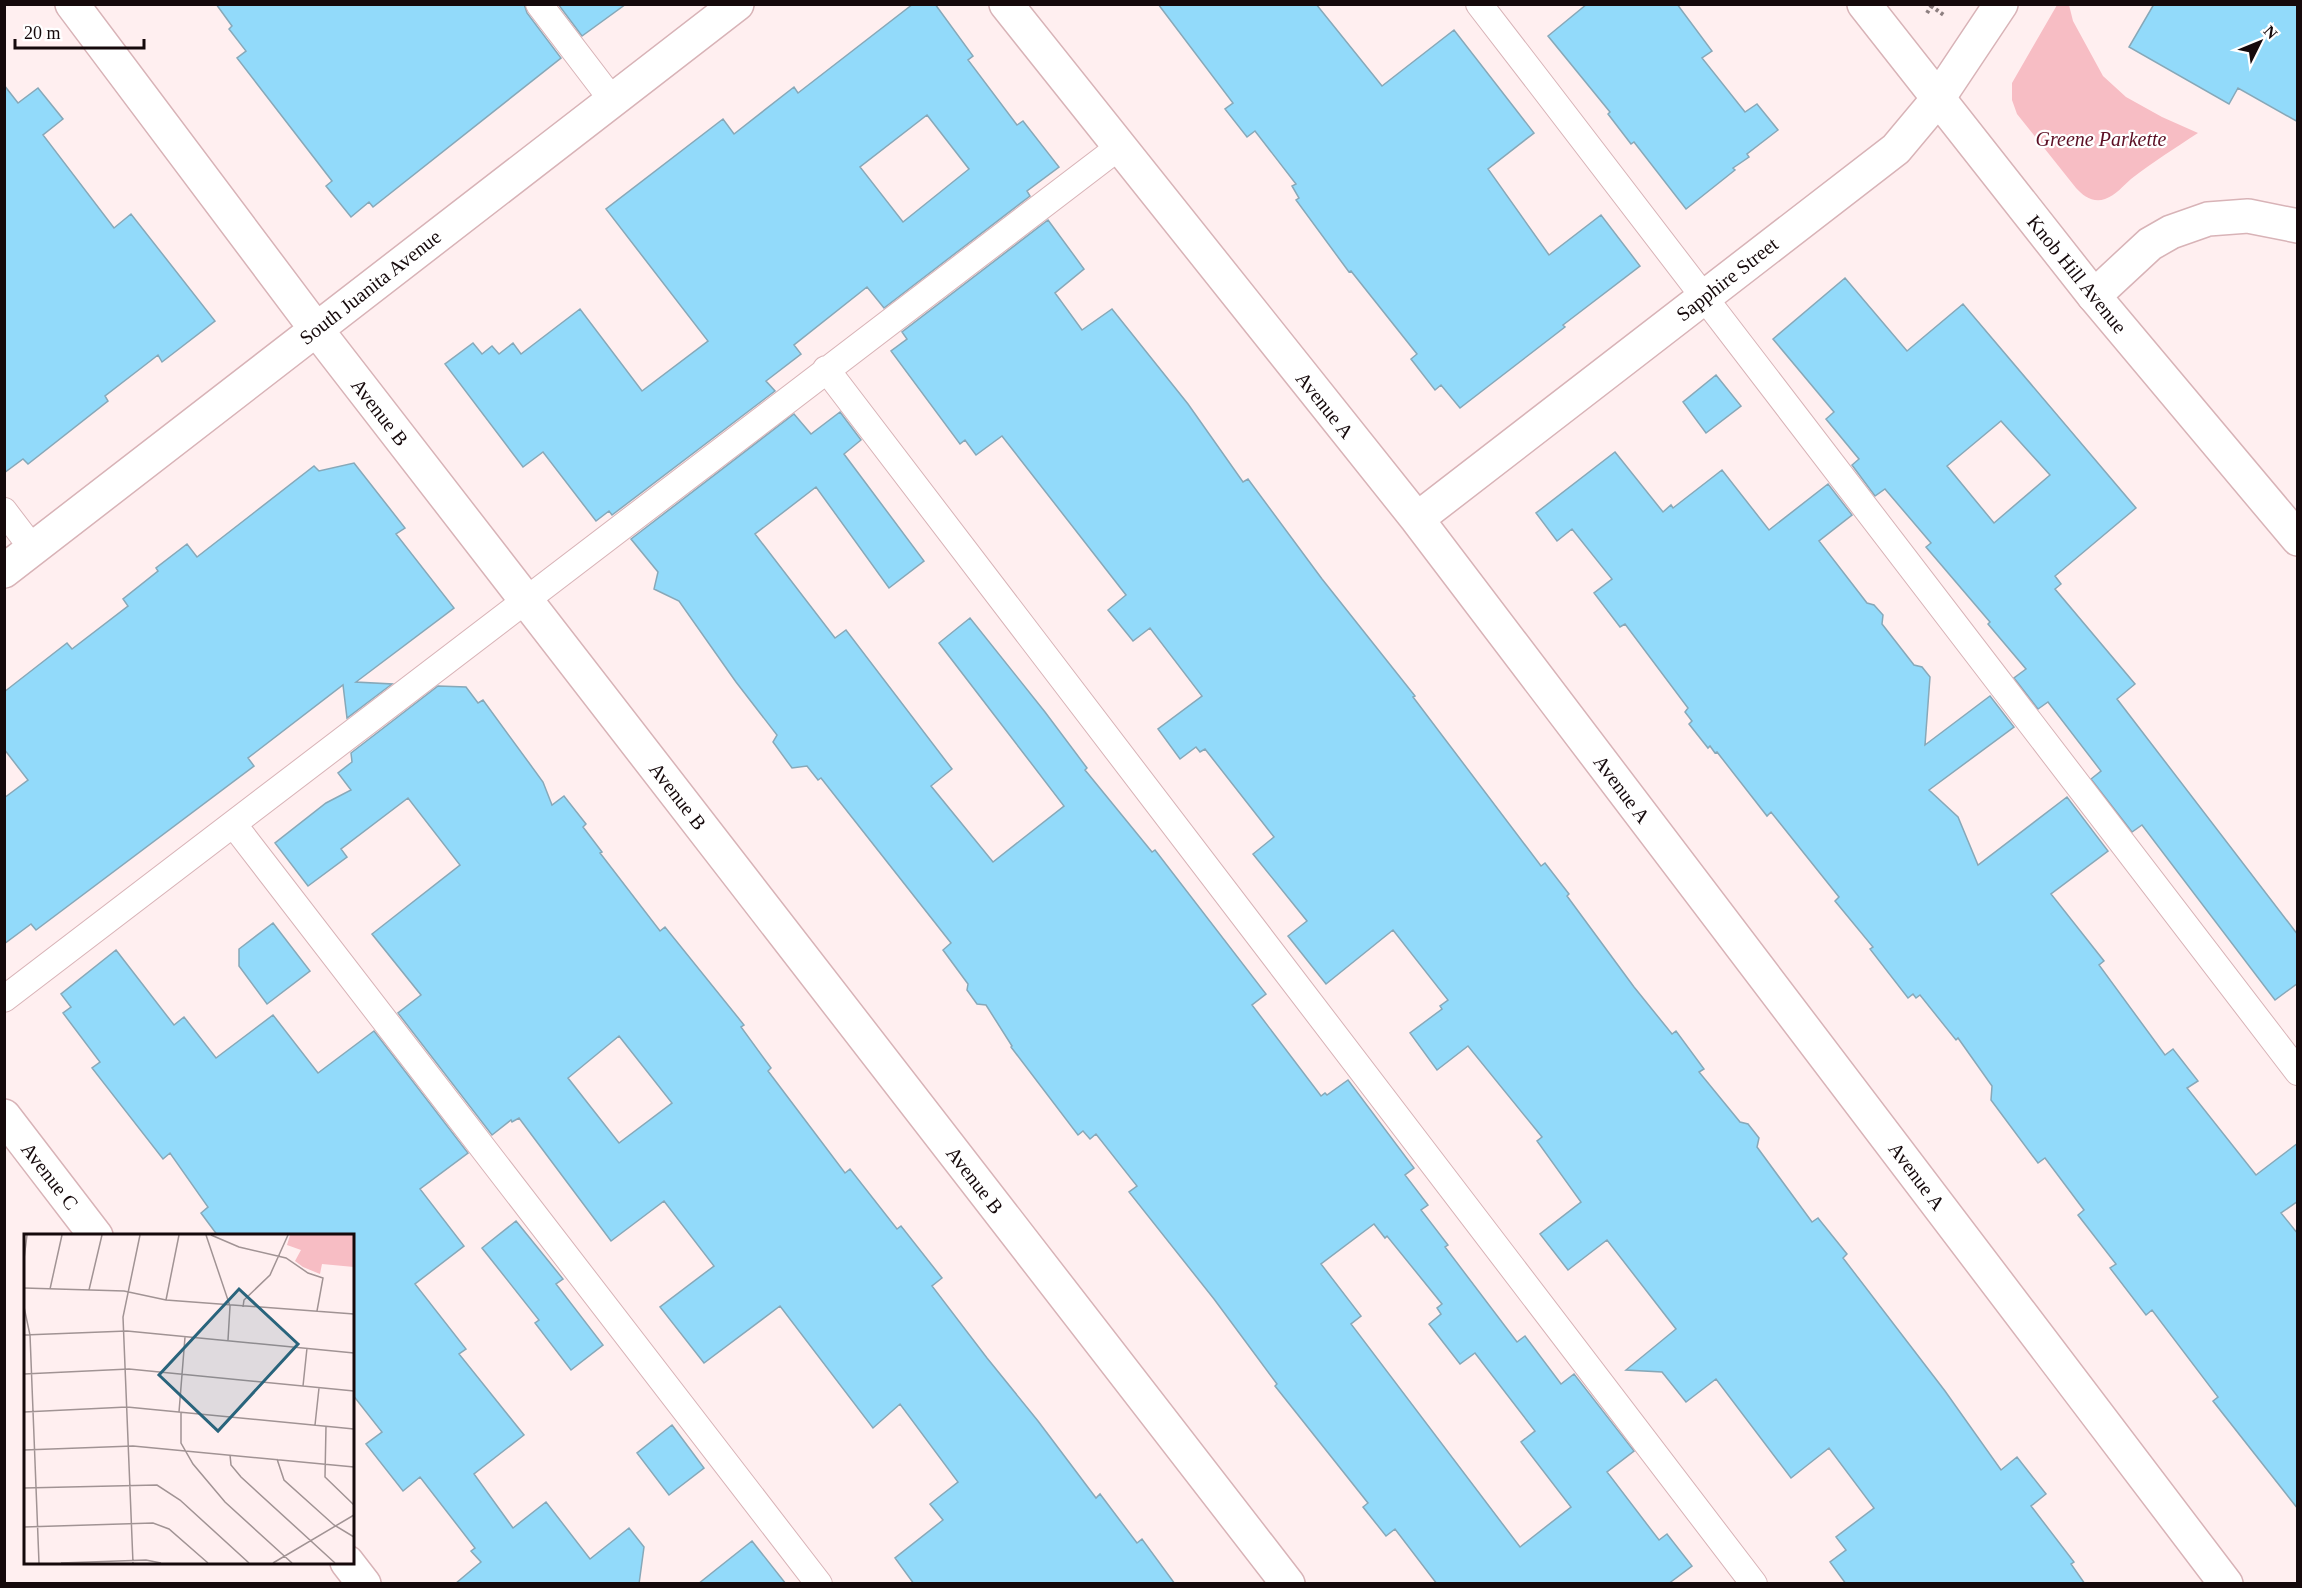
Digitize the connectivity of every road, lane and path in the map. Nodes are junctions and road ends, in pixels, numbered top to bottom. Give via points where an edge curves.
1 (72, 4) edge
2 (540, 4) edge
3 (737, 4) edge
4 (1006, 4) edge
5 (1479, 4) edge
6 (1864, 4) edge
7 (2001, 4) edge
8 (1932, 5) edge
9 (1927, 13) dead end
10 (1954, 22) dead end
11 (1937, 100) junction
12 (613, 101) junction
13 (1119, 147) junction
14 (2298, 226) edge
15 (1705, 296) junction
16 (2094, 296) junction
17 (316, 329) junction
18 (826, 369) junction
19 (4, 511) edge
20 (1417, 519) junction
21 (2298, 539) edge
22 (33, 549) junction
23 (4, 571) edge
24 (526, 600) junction
25 (234, 825) junction
26 (4, 999) edge
27 (2298, 1072) edge
28 (4, 1116) edge
29 (94, 1234) edge
30 (348, 1564) edge
31 (363, 1584) edge
32 (819, 1584) edge
33 (1288, 1584) edge
34 (1754, 1584) edge
35 (2226, 1584) edge

1 - 17 street, Avenue B
2 - 12 lane
3 - 12 street, South Juanita Avenue
4 - 13 street, Avenue A
5 - 15 lane
6 - 11 street, Knob Hill Avenue
7 - 11 street, Sapphire Street
8 - 9 path
8 - 10 path
11 - 15 street, Sapphire Street via 1896,149
11 - 16 street, Knob Hill Avenue
12 - 17 street, South Juanita Avenue
13 - 18 lane
13 - 20 street, Avenue A
14 - 16 street via 2248,216 2208,219 2151,244
15 - 20 street, Sapphire Street
15 - 27 lane
16 - 21 street, Knob Hill Avenue
17 - 22 street, South Juanita Avenue
17 - 24 street, Avenue B
18 - 24 lane
18 - 34 lane
19 - 22 lane
20 - 35 street, Avenue A
22 - 23 street, South Juanita Avenue
24 - 25 lane
24 - 33 street, Avenue B
25 - 26 lane
25 - 32 lane
28 - 29 street, Avenue C
30 - 31 street

